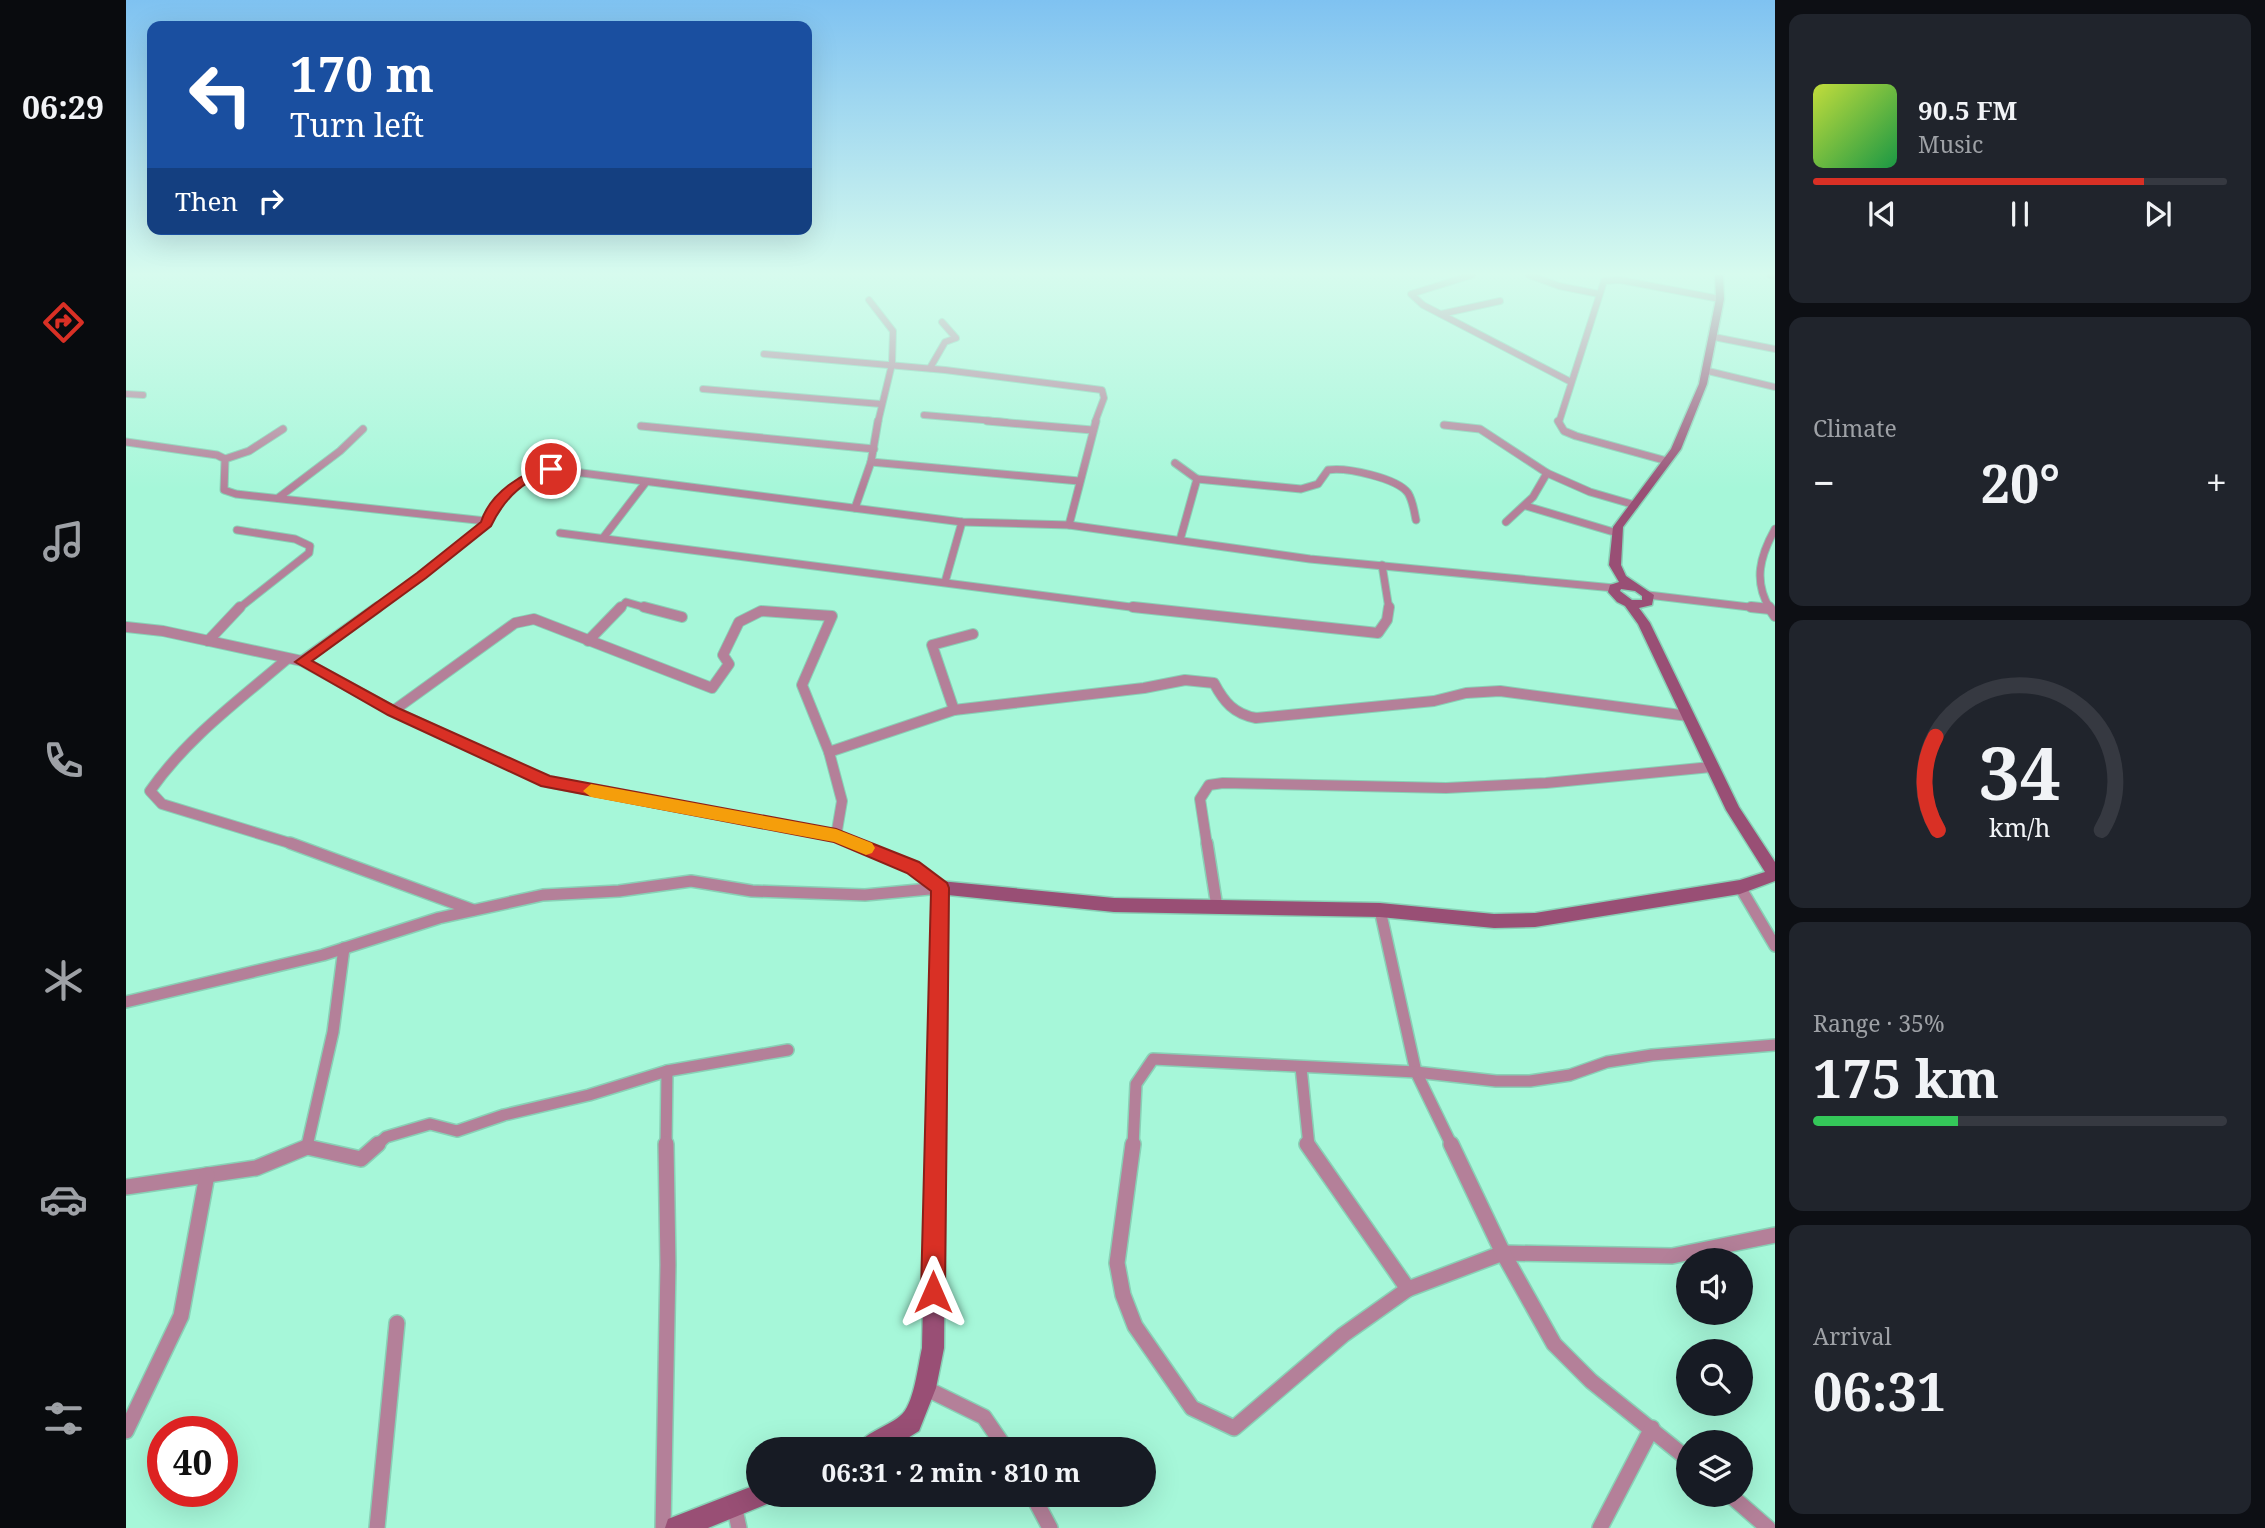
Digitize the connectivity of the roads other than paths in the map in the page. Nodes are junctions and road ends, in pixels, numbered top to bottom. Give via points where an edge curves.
1 (892, 346) edge
2 (943, 346) edge
3 (1503, 346) edge
4 (1583, 346) edge
5 (1712, 346) edge
6 (764, 354) dead end
7 (892, 364) junction
8 (930, 368) junction
9 (1707, 371) junction
10 (1571, 382) junction
11 (1775, 387) edge
12 (703, 389) dead end
13 (126, 394) edge
14 (143, 395) dead end
15 (881, 404) junction
16 (924, 415) dead end
17 (1444, 425) dead end
18 (641, 426) dead end
19 (283, 429) dead end
20 (363, 429) dead end
21 (1092, 430) junction
22 (126, 442) edge
23 (874, 449) junction
24 (225, 459) junction
25 (1667, 461) junction
26 (871, 462) junction
27 (1175, 463) dead end
28 (1547, 473) junction
29 (1197, 479) junction
30 (1079, 481) junction
31 (646, 482) junction
32 (278, 498) junction
33 (1635, 505) junction
34 (1525, 506) junction
35 (855, 508) junction
36 (1416, 520) dead end
37 (486, 521) junction
38 (1506, 522) dead end
39 (962, 523) junction
40 (1069, 525) junction
41 (1775, 529) edge
42 (237, 530) dead end
43 (560, 533) dead end
44 (1617, 533) junction
45 (603, 538) junction
46 (1180, 540) junction
47 (1382, 565) junction
48 (945, 582) junction
49 (1621, 587) junction
50 (1647, 599) junction
51 (1629, 603) junction
52 (1773, 613) edge
53 (682, 617) dead end
54 (1644, 623) junction
55 (126, 627) edge
56 (973, 634) dead end
57 (208, 641) junction
58 (588, 641) junction
59 (287, 659) junction
60 (302, 662) junction
61 (954, 710) junction
62 (393, 711) junction
63 (1688, 716) junction
64 (830, 752) junction
65 (1711, 767) junction
66 (836, 836) junction
67 (1775, 875) edge
68 (1740, 887) junction
69 (940, 888) junction
70 (1217, 907) junction
71 (473, 910) junction
72 (1380, 910) junction
73 (1775, 946) edge
74 (344, 948) junction
75 (126, 1002) edge
76 (1775, 1045) edge
77 (788, 1050) dead end
78 (1301, 1067) junction
79 (667, 1070) junction
80 (1416, 1072) junction
81 (307, 1147) junction
82 (208, 1175) junction
83 (126, 1187) edge
84 (1775, 1235) edge
85 (1503, 1254) junction
86 (1408, 1289) junction
87 (397, 1323) dead end
88 (925, 1388) junction
89 (1652, 1428) junction
90 (126, 1431) edge
91 (888, 1437) edge
92 (998, 1437) edge
93 (1676, 1449) edge
94 (1039, 1507) edge
95 (1744, 1507) edge
96 (737, 1517) edge
97 (377, 1528) edge
98 (663, 1528) edge
99 (677, 1528) edge
100 (1050, 1528) edge
101 (1600, 1528) edge
102 (1768, 1528) edge

1 - 7 street
2 - 8 street
3 - 10 street
4 - 10 street
5 - 9 street
6 - 7 street
7 - 8 street
7 - 15 street
8 - 21 street via 1096,388 1105,393
9 - 11 street
9 - 25 street
10 - 25 street via 1558,421 1564,430
12 - 15 street
13 - 14 street
15 - 23 street
16 - 21 street
17 - 28 street via 1489,433
18 - 23 street
19 - 24 street via 249,451
20 - 32 street
21 - 30 street
22 - 24 street
23 - 26 street
24 - 32 street via 224,490
25 - 33 street
26 - 30 street
26 - 35 street
27 - 29 street
28 - 33 street
28 - 34 street via 1539,493
29 - 36 street via 1301,489 1316,486 1328,470 1341,468 1401,487 1410,498
29 - 46 street
30 - 40 street
31 - 35 street
31 - 37 street via 566,470 536,472 521,481
31 - 45 street
32 - 37 street
33 - 44 street
34 - 38 street
34 - 44 street
35 - 39 street
37 - 60 street via 422,576
39 - 40 street
39 - 48 street
40 - 46 street
41 - 52 street via 1762,549 1757,580
42 - 57 street via 295,539 310,547 309,553 231,614
43 - 45 street
44 - 49 street via 1615,565
45 - 48 street
46 - 47 street
47 - 48 street via 1389,620 1378,634
47 - 49 street
49 - 50 street
49 - 51 street
50 - 51 street
50 - 52 street
50 - 54 street
51 - 54 street
53 - 58 street via 626,602
54 - 63 street
55 - 57 street
56 - 61 street via 932,645
57 - 59 street
58 - 62 street via 526,619
58 - 64 street via 712,688 729,664 723,655 739,622 761,611 832,615 802,685
59 - 60 street
59 - 71 street via 200,730 166,765 150,791 162,804 308,849
60 - 62 street
61 - 63 street via 1185,680 1214,683 1226,705 1240,716 1255,718 1500,691
61 - 64 street
62 - 66 street via 547,782
63 - 65 street
64 - 66 street via 842,801
65 - 67 street
65 - 70 street via 1448,788 1209,786 1200,799
66 - 69 street via 913,867
67 - 68 street
68 - 72 street via 1535,920 1459,919
68 - 73 street
69 - 70 street via 1114,905
69 - 71 street via 865,895 752,891 691,881 543,895
69 - 88 street via 933,1348
70 - 72 street
71 - 74 street
72 - 80 street
74 - 75 street
74 - 81 street via 332,1032
76 - 80 street via 1652,1055 1530,1081 1496,1082
77 - 79 street
78 - 80 street
78 - 86 street via 1307,1144
78 - 86 street via 1153,1059 1143,1072 1136,1084 1132,1156 1117,1263 1135,1326 1192,1408 1234,1428 1343,1335
79 - 81 street via 457,1130 430,1124 397,1133 360,1158
79 - 98 street
80 - 85 street
81 - 82 street via 256,1168
82 - 83 street
82 - 90 street via 181,1316
84 - 85 street via 1671,1256
85 - 86 street
85 - 89 street via 1554,1344 1591,1381
87 - 97 street
88 - 91 street via 911,1423
88 - 92 street via 984,1417
89 - 93 street
89 - 101 street
94 - 100 street
95 - 102 street
96 - 99 street

